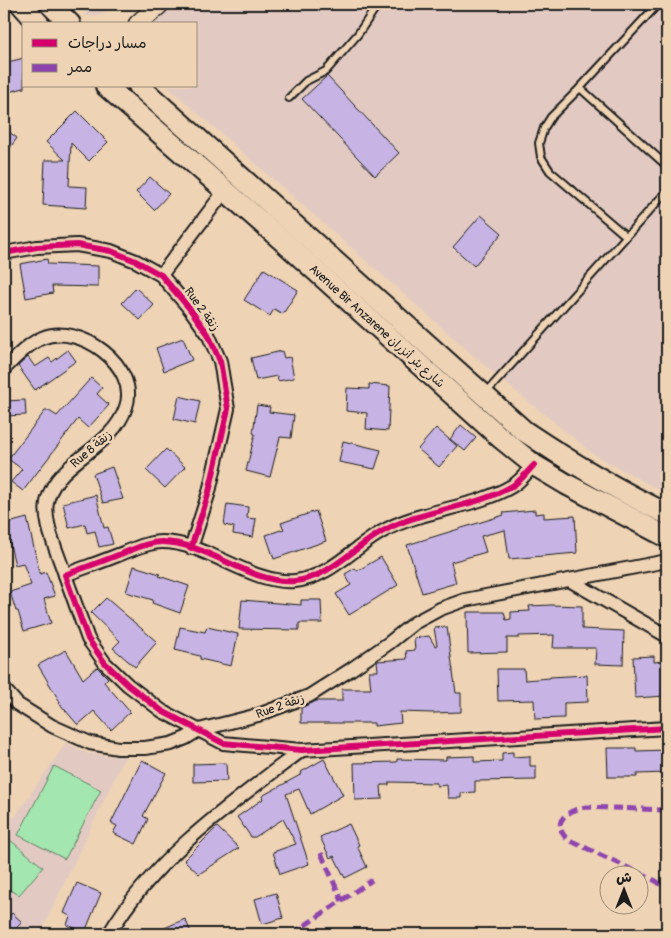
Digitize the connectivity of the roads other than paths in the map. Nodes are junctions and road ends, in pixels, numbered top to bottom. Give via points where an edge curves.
1 (21, 4) edge
2 (50, 4) edge
3 (160, 4) edge
4 (378, 4) edge
5 (658, 4) edge
6 (37, 22) edge
7 (68, 22) edge
8 (140, 22) edge
9 (108, 88) edge
10 (141, 88) edge
11 (580, 88) junction
12 (289, 98) dead end
13 (667, 166) edge
14 (667, 191) edge
15 (224, 192) junction
16 (626, 236) junction
17 (4, 254) edge
18 (161, 275) junction
19 (4, 369) edge
20 (484, 395) junction
21 (534, 465) junction
22 (667, 514) edge
23 (667, 537) edge
24 (191, 548) junction
25 (667, 561) edge
26 (65, 575) junction
27 (572, 581) junction
28 (667, 636) edge
29 (4, 689) edge
30 (667, 728) edge
31 (199, 730) junction
32 (302, 750) junction
33 (109, 934) edge

1 - 6 main road
2 - 7 main road
3 - 8 main road
4 - 12 lane via 358,34 326,71 306,81
5 - 11 lane
9 - 15 main road, Avenue Bir Anzarene شارع بئر أنزران
10 - 20 main road, Avenue Bir Anzarene شارع بئر أنزران
11 - 13 lane
11 - 16 lane via 544,128 539,143 541,157 550,171
14 - 16 lane
15 - 18 street
15 - 21 main road, Avenue Bir Anzarene شارع بئر أنزران
16 - 20 lane
17 - 18 street, Rue 2 زنقة via 37,247 77,245 111,251
18 - 24 street, Rue 2 زنقة via 208,334 220,361 228,409 209,492
19 - 26 street, Rue 8 زنقة via 43,338 64,334 100,348 122,372 127,386 127,404 120,422 96,448 59,478 48,497 46,517
20 - 22 main road, Avenue Bir Anzarene شارع بئر أنزران via 524,431 566,460
21 - 23 main road, Avenue Bir Anzarene شارع بئر أنزران
21 - 24 street via 514,486 492,496 406,520 385,530 334,566 296,581 263,578
24 - 26 street via 161,542 146,544
25 - 27 street, Rue 2 زنقة
26 - 31 street, Rue 8 زنقة via 88,639 105,663 128,686 162,711
27 - 28 street
27 - 31 street, Rue 2 زنقة via 465,600 440,609 414,623 309,696 258,715
29 - 31 street, Rue 2 زنقة via 17,704 52,726 90,743 145,748 171,744
30 - 32 street, Rue 8 زنقة
31 - 32 street, Rue 8 زنقة via 223,744
32 - 33 street via 212,819 177,851 140,890

